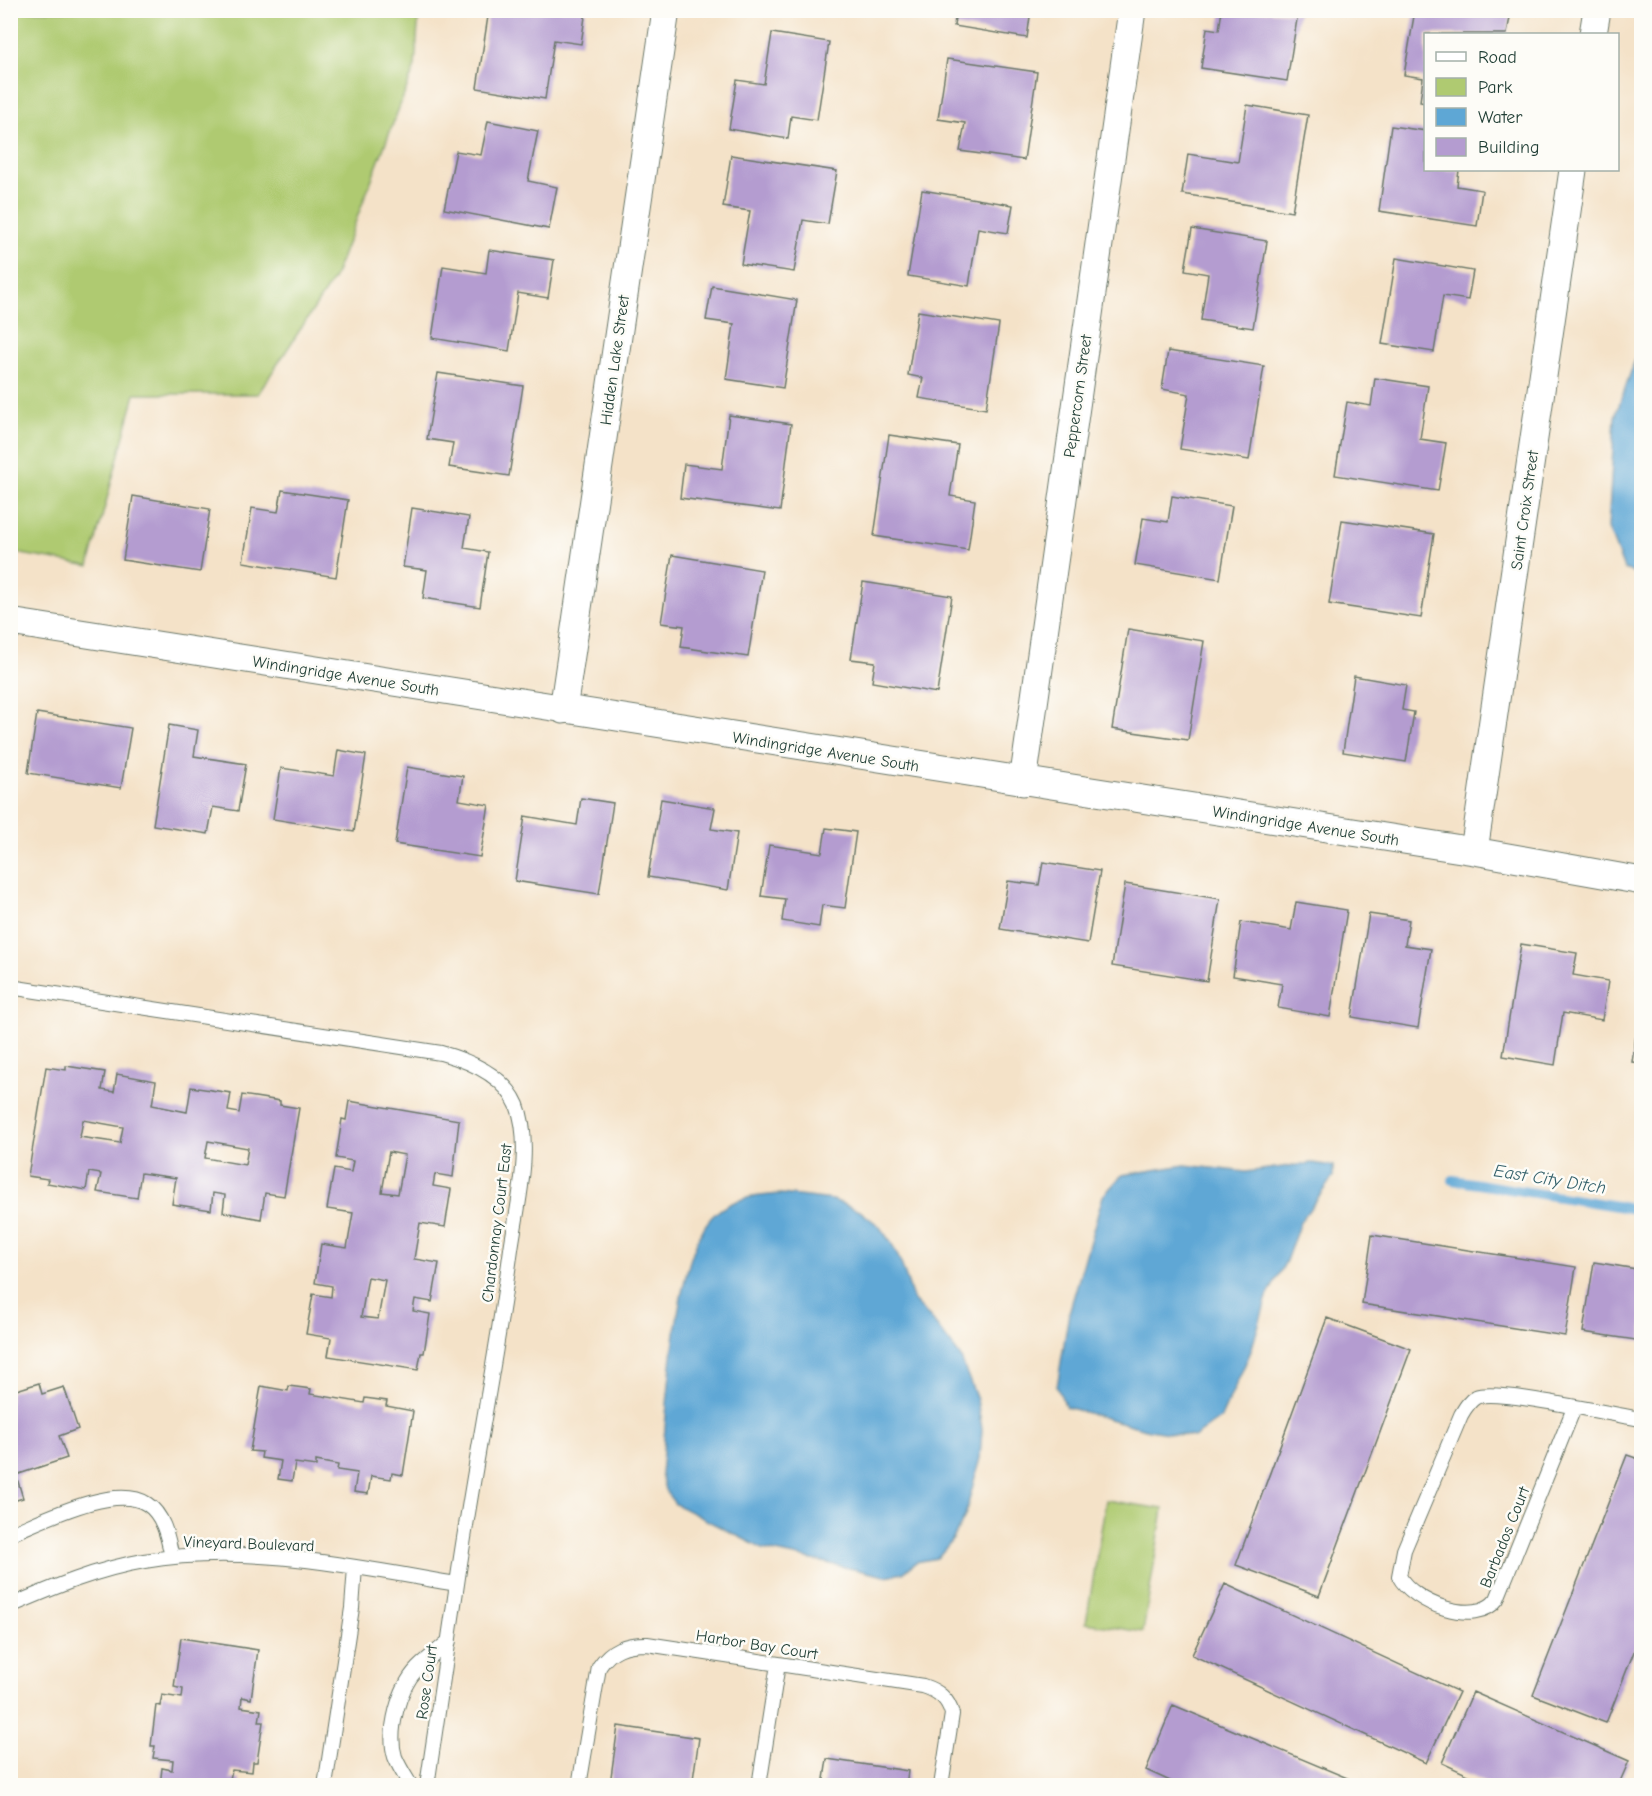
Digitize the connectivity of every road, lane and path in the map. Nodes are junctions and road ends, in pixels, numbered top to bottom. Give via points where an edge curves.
1 (666, 10) edge
2 (1132, 10) edge
3 (1597, 10) edge
4 (1593, 33) edge
5 (1574, 171) edge
6 (10, 621) edge
7 (563, 710) junction
8 (1023, 782) junction
9 (1474, 851) junction
10 (1641, 881) edge
11 (10, 987) edge
12 (1574, 1408) junction
13 (1641, 1419) edge
14 (10, 1534) edge
15 (172, 1557) junction
16 (355, 1567) junction
17 (456, 1584) junction
18 (10, 1606) edge
19 (449, 1641) junction
20 (778, 1664) junction
21 (325, 1785) edge
22 (411, 1785) edge
23 (428, 1785) edge
24 (579, 1785) edge
25 (759, 1785) edge
26 (941, 1785) edge

1 - 7 street, Hidden Lake Street
2 - 8 street, Peppercorn Street
3 - 4 street
5 - 9 street, Saint Croix Street
6 - 7 street, Windingridge Avenue South
7 - 8 street, Windingridge Avenue South
8 - 9 street, Windingridge Avenue South
9 - 10 street, Windingridge Avenue South
11 - 17 lane, Chardonnay Court East via 441,1053 480,1068 510,1092 521,1121 520,1184 498,1342
12 - 12 lane, Barbados Court via 1502,1396 1476,1397 1467,1405 1400,1564 1400,1576 1412,1593 1459,1612 1490,1608
12 - 13 lane, Barbados Court
14 - 15 lane via 101,1501 136,1500 147,1504 156,1514
15 - 16 lane, Vineyard Boulevard via 239,1556
15 - 18 lane, Vineyard Boulevard via 92,1573
16 - 17 lane, Vineyard Boulevard
16 - 21 lane
17 - 19 lane, Rose Court
19 - 22 lane via 417,1668 399,1702 393,1745 398,1765
19 - 23 lane, Rose Court
20 - 24 lane, Harbor Bay Court via 647,1644 618,1648 607,1656 595,1679
20 - 25 lane
20 - 26 lane, Harbor Bay Court via 923,1686 943,1696 952,1714

